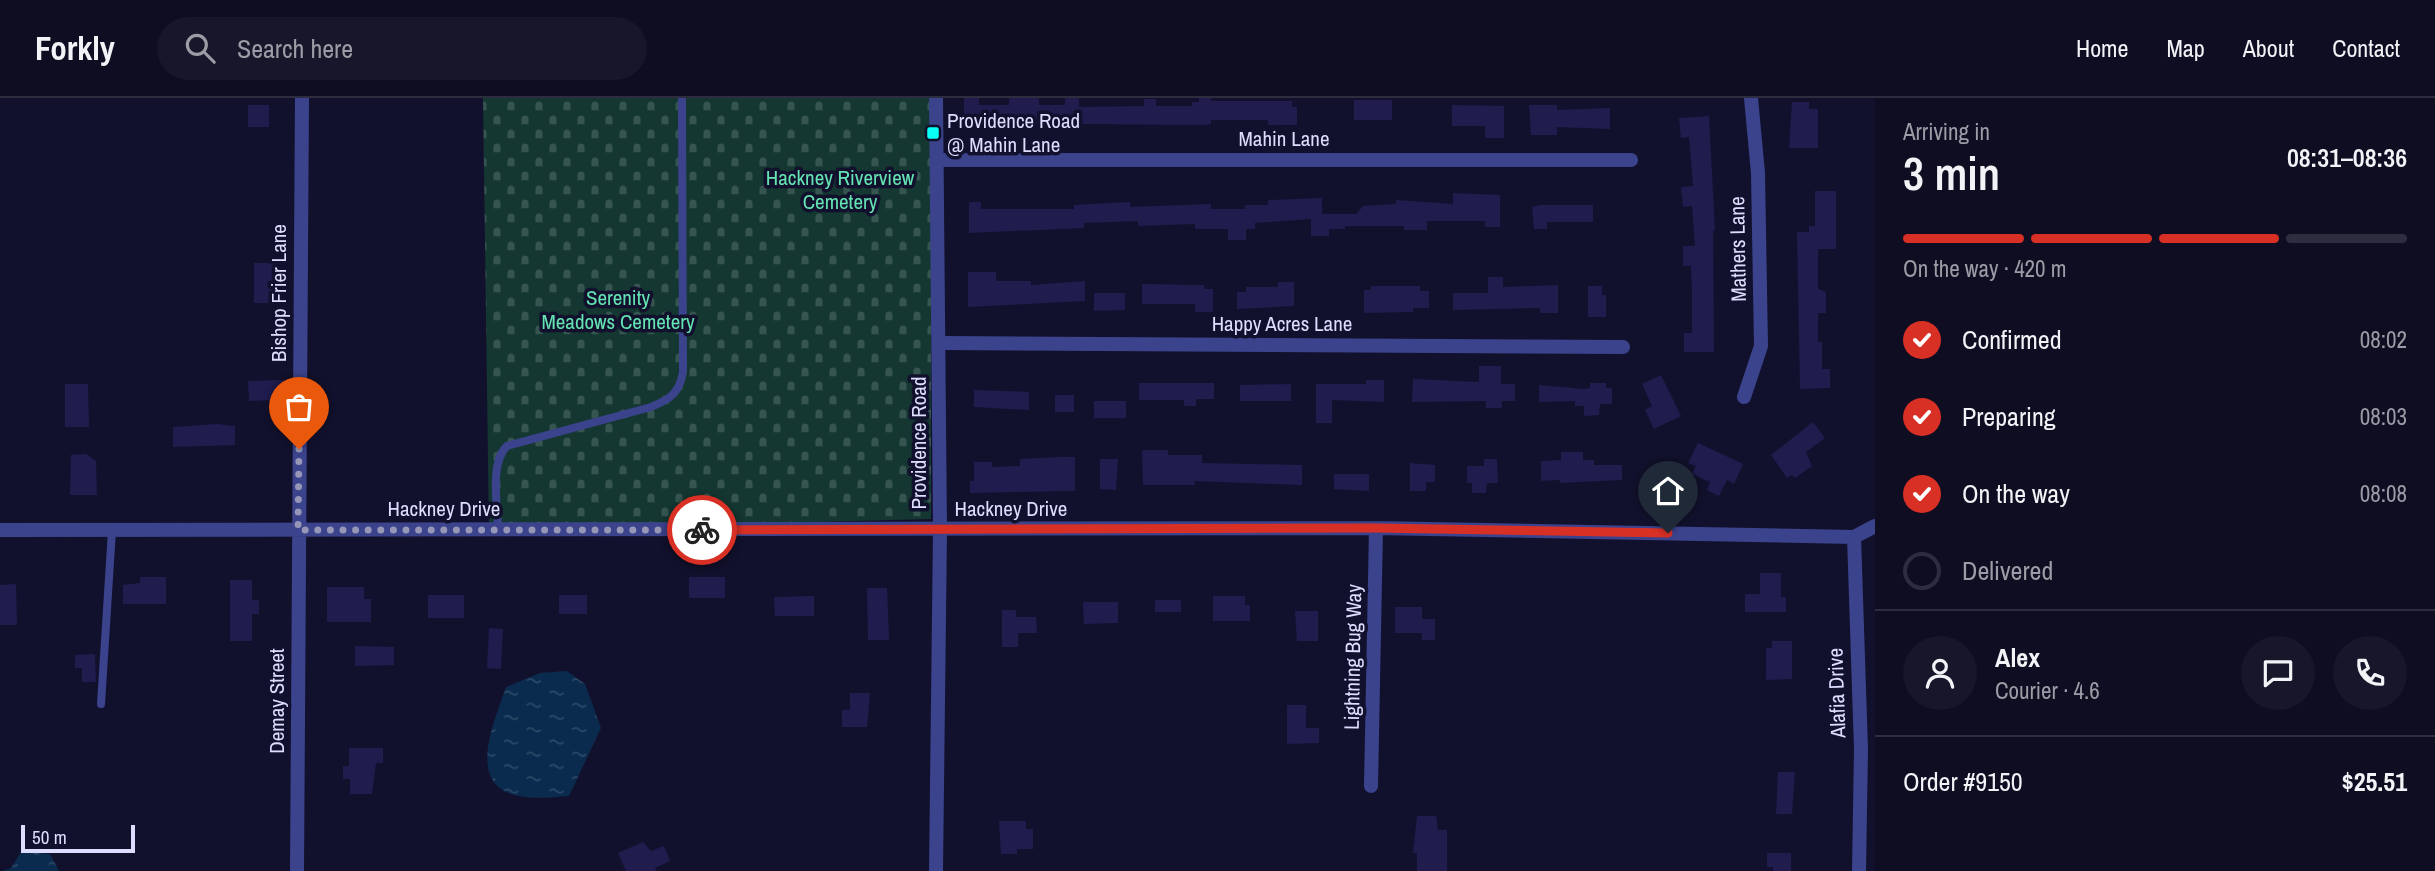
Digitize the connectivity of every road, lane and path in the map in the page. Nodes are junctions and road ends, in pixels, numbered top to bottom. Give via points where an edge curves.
1 (302, 98) edge
2 (682, 98) edge
3 (936, 98) edge
4 (1751, 98) edge
5 (937, 160) junction
6 (1631, 160) dead end
7 (940, 343) junction
8 (1623, 347) dead end
9 (1744, 397) dead end
10 (1875, 526) edge
11 (1376, 528) junction
12 (0, 530) edge
13 (112, 530) junction
14 (298, 530) junction
15 (498, 530) junction
16 (940, 530) junction
17 (1854, 537) junction
18 (102, 704) dead end
19 (1868, 749) edge
20 (1371, 786) dead end
21 (297, 871) edge
22 (936, 871) edge
23 (1859, 871) edge

1 - 14 street, Bishop Frier Lane
2 - 15 lane via 681,384 671,399 651,407 507,446 500,454 498,470
3 - 5 street, Providence Road
4 - 9 street, Mathers Lane via 1758,173 1761,346
5 - 6 street, Mahin Lane
5 - 7 street, Providence Road
7 - 8 street, Happy Acres Lane
7 - 16 street, Providence Road
10 - 17 street
11 - 16 street, Hackney Drive
11 - 17 street, Hackney Drive
11 - 20 street, Lightning Bug Way
12 - 13 street, Hackney Drive
13 - 14 street, Hackney Drive
13 - 18 lane
14 - 15 street, Hackney Drive
14 - 21 street, Demay Street
15 - 16 street, Hackney Drive
16 - 22 street, Providence Road
17 - 19 street, Alafia Drive
19 - 23 street, Alafia Drive

